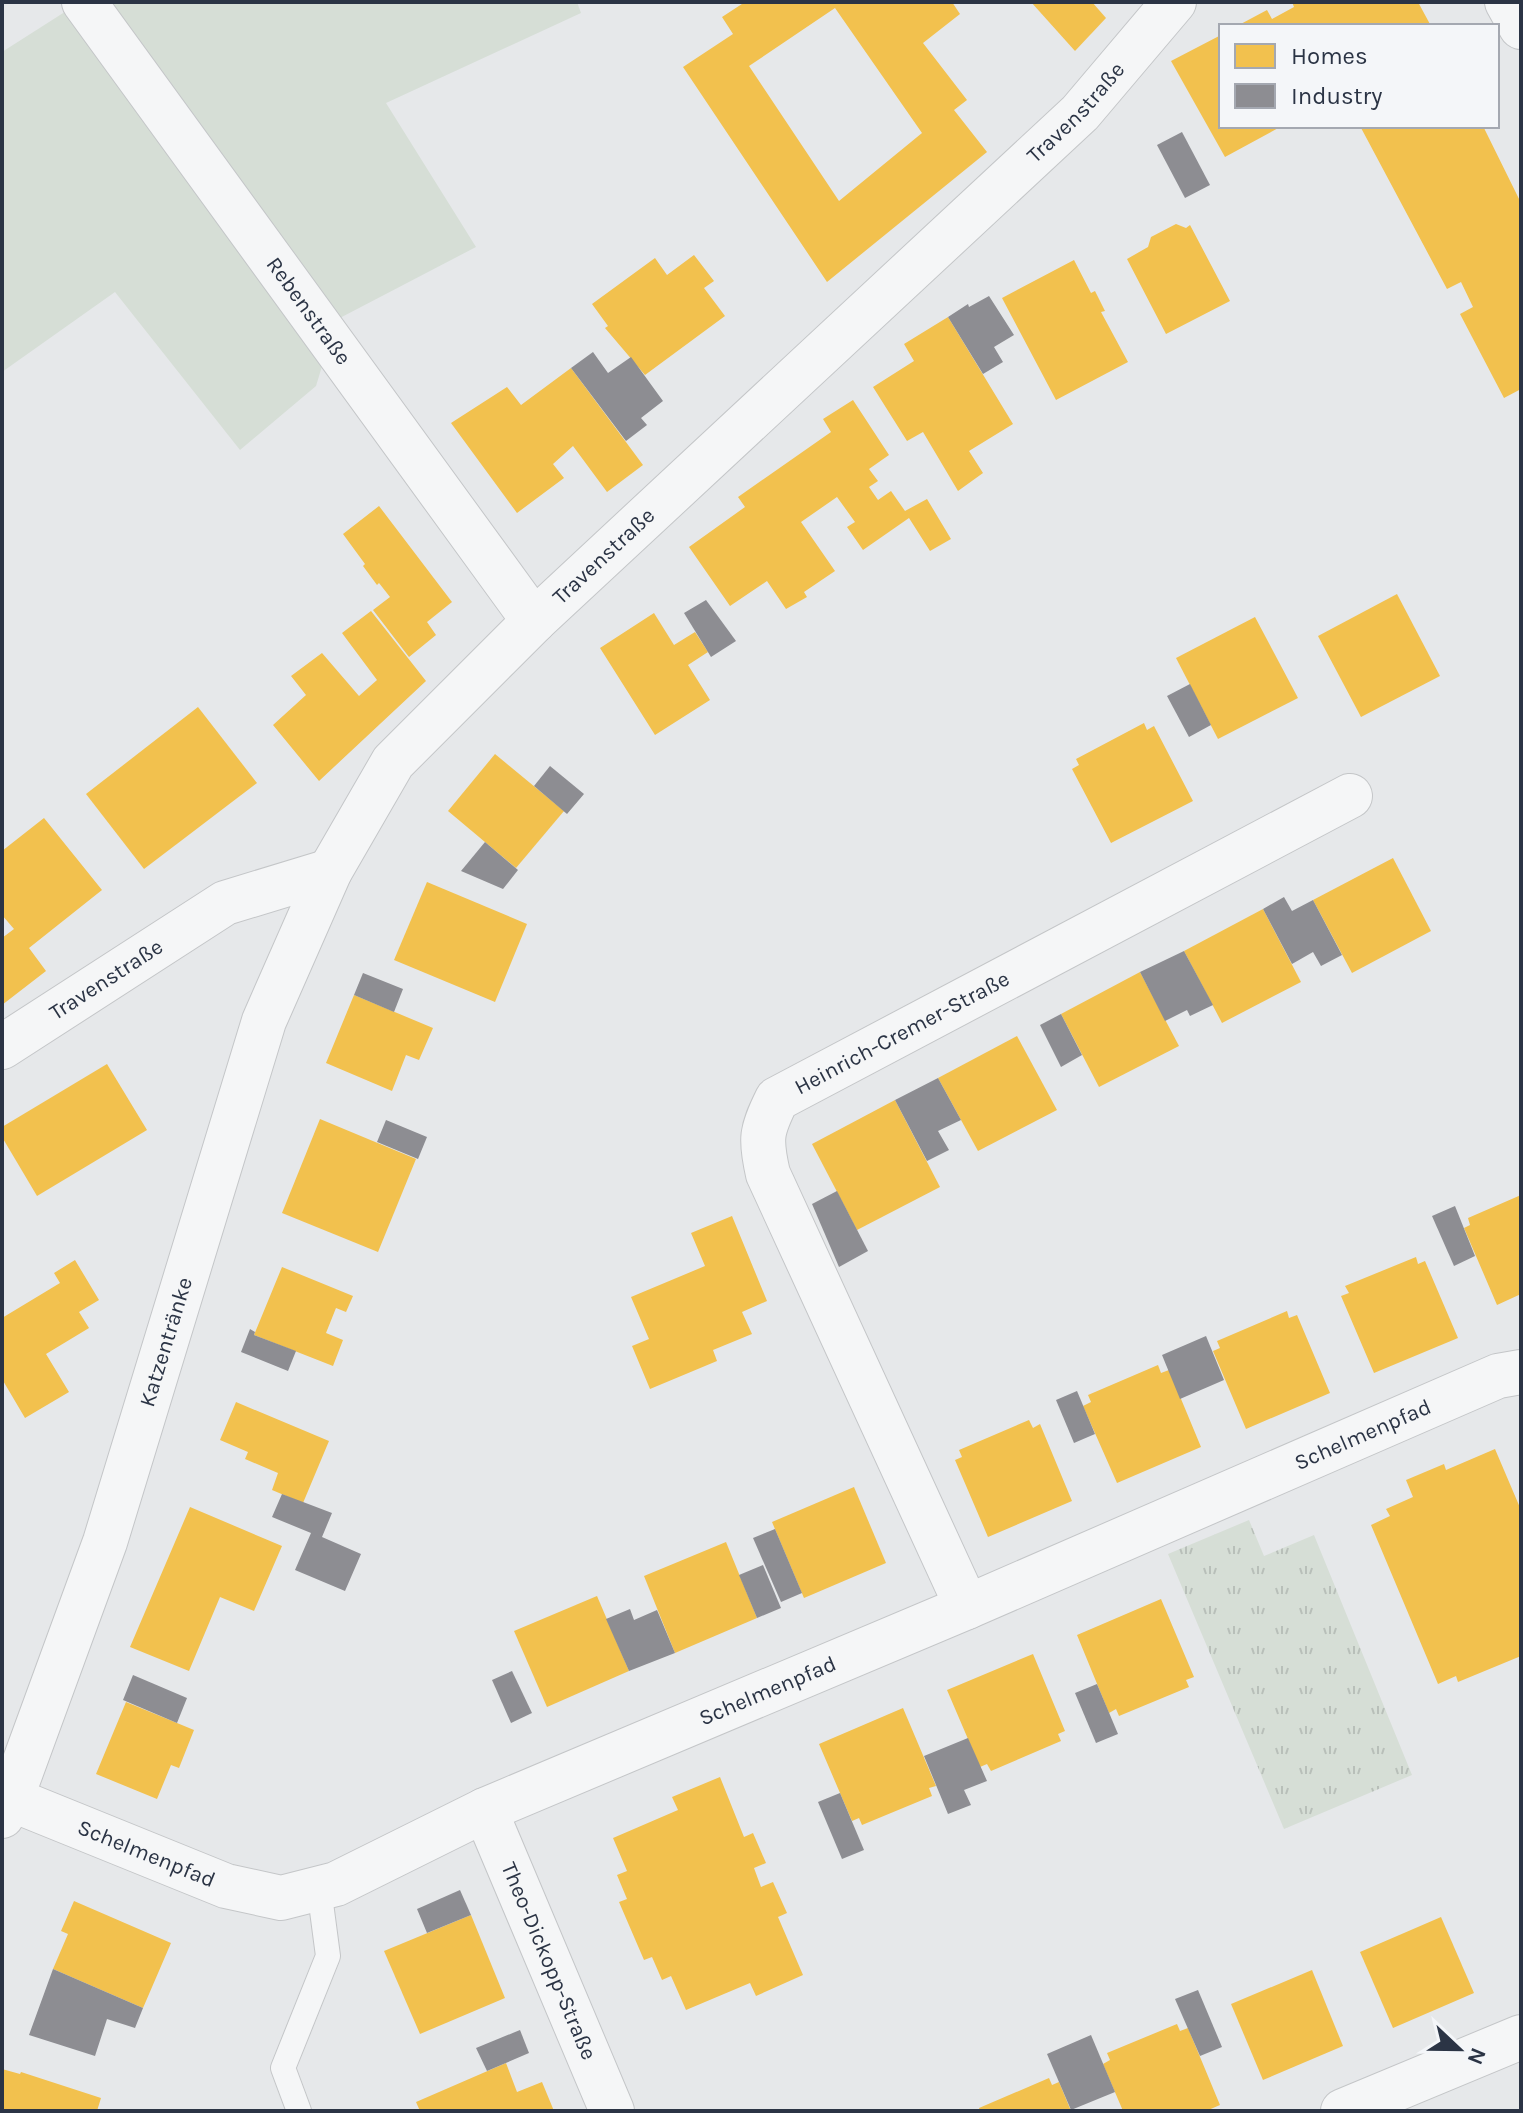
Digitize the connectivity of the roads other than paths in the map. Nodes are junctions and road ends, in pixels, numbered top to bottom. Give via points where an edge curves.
1 (84, 2) edge
2 (1174, 2) edge
3 (1507, 2) edge
4 (1521, 27) edge
5 (534, 621) junction
6 (1350, 796) dead end
7 (330, 871) junction
8 (2, 1047) edge
9 (1521, 1372) edge
10 (967, 1607) junction
11 (6, 1808) edge
12 (485, 1810) junction
13 (319, 1888) junction
14 (1521, 2037) edge
15 (299, 2111) edge
16 (612, 2111) edge
17 (1343, 2111) edge

1 - 5 street, Rebenstraße
2 - 5 street, Travenstraße via 1080,113
3 - 4 street
5 - 7 street, Travenstraße via 393,762
6 - 10 street, Heinrich-Cremer-Straße via 777,1099 767,1120 761,1143 768,1174
7 - 8 street, Travenstraße via 225,903
7 - 11 street, Katzentränke via 264,1021 105,1542
9 - 10 street, Schelmenpfad via 1498,1376
10 - 12 street, Schelmenpfad
11 - 13 street, Schelmenpfad via 226,1886 281,1898
12 - 13 street, Schelmenpfad
12 - 16 street, Theo-Dickopp-Straße
13 - 15 lane via 328,1956 283,2068
14 - 17 street

